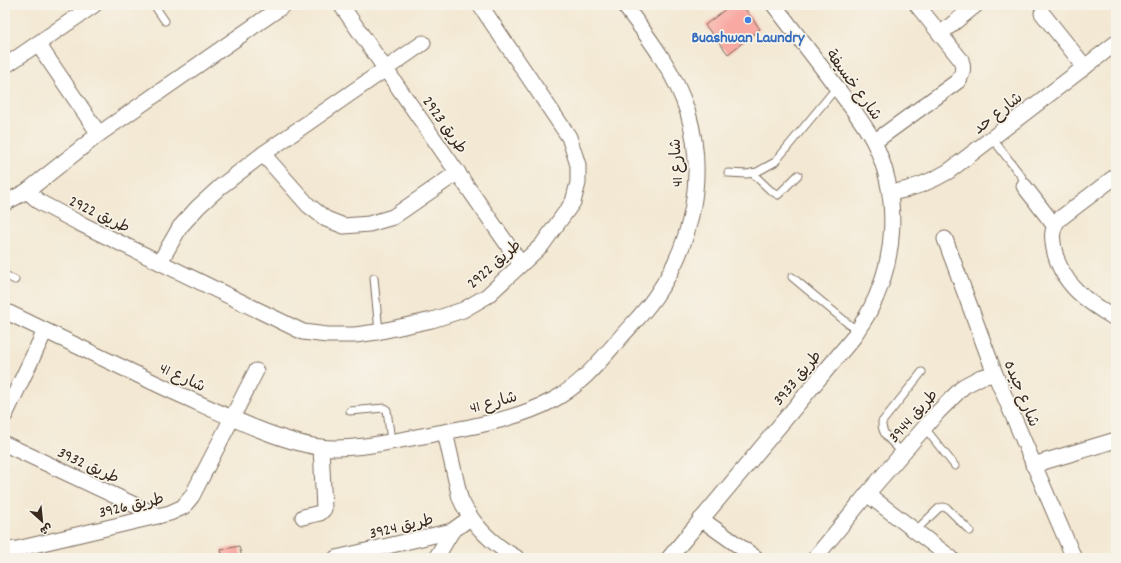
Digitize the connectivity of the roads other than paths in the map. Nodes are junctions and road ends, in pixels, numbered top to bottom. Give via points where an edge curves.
1 (94, 5) edge
2 (154, 5) edge
3 (284, 5) edge
4 (341, 5) edge
5 (480, 5) edge
6 (624, 5) edge
7 (774, 5) edge
8 (917, 5) edge
9 (976, 5) edge
10 (1042, 14) dead end
11 (165, 21) dead end
12 (940, 34) junction
13 (423, 43) dead end
14 (38, 44) junction
15 (1115, 45) edge
16 (5, 66) edge
17 (1085, 67) junction
18 (385, 68) junction
19 (837, 88) junction
20 (98, 134) junction
21 (992, 138) junction
22 (874, 142) junction
23 (263, 154) junction
24 (458, 172) junction
25 (728, 173) dead end
26 (752, 173) junction
27 (798, 175) dead end
28 (1116, 176) edge
29 (1024, 186) joint
30 (27, 190) junction
31 (891, 193) junction
32 (5, 203) edge
33 (1054, 225) junction
34 (945, 239) dead end
35 (160, 262) junction
36 (522, 264) junction
37 (5, 275) edge
38 (792, 277) dead end
39 (374, 278) dead end
40 (15, 280) dead end
41 (5, 311) edge
42 (1115, 315) edge
43 (45, 330) junction
44 (857, 330) junction
45 (379, 332) junction
46 (256, 372) dead end
47 (922, 372) dead end
48 (995, 374) junction
49 (350, 411) dead end
50 (5, 415) edge
51 (231, 418) junction
52 (924, 428) junction
53 (445, 432) junction
54 (1116, 440) edge
55 (391, 441) junction
56 (5, 444) edge
57 (321, 447) junction
58 (902, 452) junction
59 (1033, 465) junction
60 (955, 466) dead end
61 (867, 494) junction
62 (158, 516) junction
63 (303, 517) dead end
64 (470, 518) junction
65 (701, 519) junction
66 (452, 531) junction
67 (915, 531) junction
68 (970, 531) dead end
69 (5, 550) edge
70 (336, 558) edge
71 (436, 558) edge
72 (517, 558) edge
73 (669, 558) edge
74 (756, 558) edge
75 (815, 558) edge
76 (951, 558) edge
77 (1074, 558) edge

1 - 14 street
2 - 11 lane
3 - 20 street
4 - 18 street, طريق 2923
5 - 36 street, طريق 2922 via 569,137 578,165 578,183 573,202 542,245
6 - 53 street, شارع 41 via 670,69 688,115 696,163 695,191 691,219 683,246 656,296 588,375 572,388 538,407 518,414
7 - 19 street, شارع خسيفة
8 - 12 street
9 - 12 street
10 - 17 street
12 - 22 street via 960,60 963,69 961,77
13 - 18 street
14 - 16 street
14 - 20 street
15 - 17 street, شارع حد
17 - 21 street, شارع حد
18 - 23 street
18 - 24 street, طريق 2923
19 - 22 street, شارع خسيفة
19 - 26 lane via 775,162
20 - 30 street
21 - 29 lane via 1022,177
21 - 31 street, شارع حد via 938,177 915,187
22 - 31 street, شارع خسيفة via 885,168
23 - 24 street via 308,205 326,219 344,226 369,224 393,217
23 - 35 street via 198,207 180,228
24 - 36 street, طريق 2923
25 - 26 lane
26 - 27 lane via 778,195
28 - 33 street via 1063,215
29 - 33 street
30 - 32 street
30 - 35 street, طريق 2922 via 41,203
31 - 44 street, طريق 3933 via 892,224 889,254 881,284 869,312
33 - 42 street via 1052,237 1056,258 1065,278 1090,303
34 - 48 street, شارع جيده
35 - 45 street, طريق 2922 via 303,332 326,335
36 - 45 street, طريق 2922 via 487,296 463,310
37 - 40 lane
38 - 44 lane
39 - 45 lane
41 - 43 street, شارع 41
43 - 50 street
43 - 51 street, شارع 41
44 - 65 street, طريق 3933
46 - 51 street, طريق 3926
47 - 58 lane via 882,422 883,432
48 - 52 street, طريق 3944 via 981,377 964,386
48 - 59 street, شارع جيده
49 - 55 lane via 384,408 387,410
51 - 57 street, شارع 41 via 300,444
51 - 62 street, طريق 3926 via 188,502 177,511
52 - 58 street, طريق 3944
52 - 60 lane
53 - 55 street, شارع 41
53 - 64 street via 460,498
54 - 59 street
55 - 57 street, شارع 41 via 348,447
56 - 62 street, طريق 3932
57 - 63 street via 324,509 320,513
58 - 61 street, طريق 3944
59 - 77 street, شارع جيده
61 - 67 street
61 - 75 street, طريق 3944
62 - 69 street, طريق 3926
64 - 66 street, طريق 3924
64 - 72 street via 493,542
65 - 73 street, طريق 3933
65 - 74 street
66 - 70 street, طريق 3924
66 - 71 street
67 - 68 lane via 943,507
67 - 76 street

